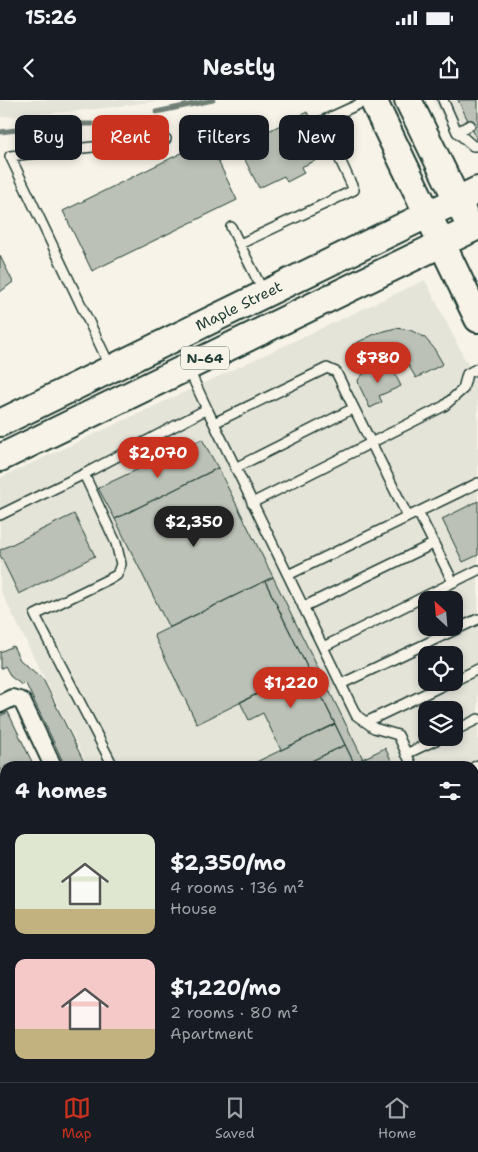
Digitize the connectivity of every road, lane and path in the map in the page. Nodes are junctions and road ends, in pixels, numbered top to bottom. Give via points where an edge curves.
1 (368, 100) edge
2 (373, 100) edge
3 (408, 100) edge
4 (443, 100) edge
5 (470, 125) dead end
6 (457, 132) junction
7 (478, 146) edge
8 (92, 147) edge
9 (468, 195) edge
10 (428, 214) junction
11 (231, 227) dead end
12 (475, 233) edge
13 (442, 243) junction
14 (240, 244) junction
15 (264, 294) junction
16 (478, 318) edge
17 (187, 367) junction
18 (478, 368) edge
19 (111, 369) junction
20 (354, 408) junction
21 (206, 409) junction
22 (0, 423) edge
23 (214, 423) junction
24 (371, 443) junction
25 (0, 458) edge
26 (235, 468) junction
27 (84, 474) junction
28 (478, 483) edge
29 (252, 503) junction
30 (418, 512) junction
31 (0, 515) edge
32 (408, 517) junction
33 (433, 544) junction
34 (478, 570) edge
35 (288, 576) junction
36 (452, 582) junction
37 (303, 607) junction
38 (478, 619) edge
39 (323, 647) junction
40 (478, 669) edge
41 (463, 676) edge
42 (341, 684) junction
43 (431, 691) edge
44 (0, 704) edge
45 (478, 720) edge
46 (366, 722) junction
47 (463, 727) edge
48 (423, 746) edge
49 (406, 754) junction
50 (51, 761) edge
51 (110, 761) edge
52 (410, 761) edge

1 - 14 lane via 322,120 354,190
2 - 10 main road
3 - 9 main road
4 - 6 lane
5 - 6 lane
6 - 7 lane via 473,146
8 - 19 lane via 10,156
9 - 10 main road, Maple Street / N-64
9 - 12 main road
10 - 13 main road
10 - 15 main road, Maple Street / N-64
11 - 14 lane
12 - 13 main road, N-64
13 - 16 main road
13 - 17 main road, N-64
14 - 15 lane
15 - 19 main road, Maple Street / N-64
17 - 21 lane
17 - 25 main road, N-64
18 - 24 lane via 468,374 463,389 444,406
19 - 22 main road, Maple Street / N-64
20 - 23 lane via 336,372 327,368
20 - 24 lane
20 - 26 lane
21 - 23 lane
21 - 27 lane
23 - 26 lane
24 - 29 lane
24 - 32 lane
26 - 29 lane
27 - 31 lane
27 - 51 lane via 116,543 122,564 117,575 35,616
28 - 30 lane
29 - 35 lane
30 - 32 lane
30 - 33 lane
32 - 35 lane
33 - 36 lane
33 - 37 lane
34 - 36 lane
35 - 37 lane
36 - 39 lane
37 - 39 lane
38 - 42 lane
39 - 42 lane
40 - 41 lane
42 - 46 lane via 356,715
43 - 46 lane
44 - 50 street via 12,698 22,701
45 - 47 lane
46 - 49 lane via 374,728 398,735
48 - 49 lane
49 - 52 lane

